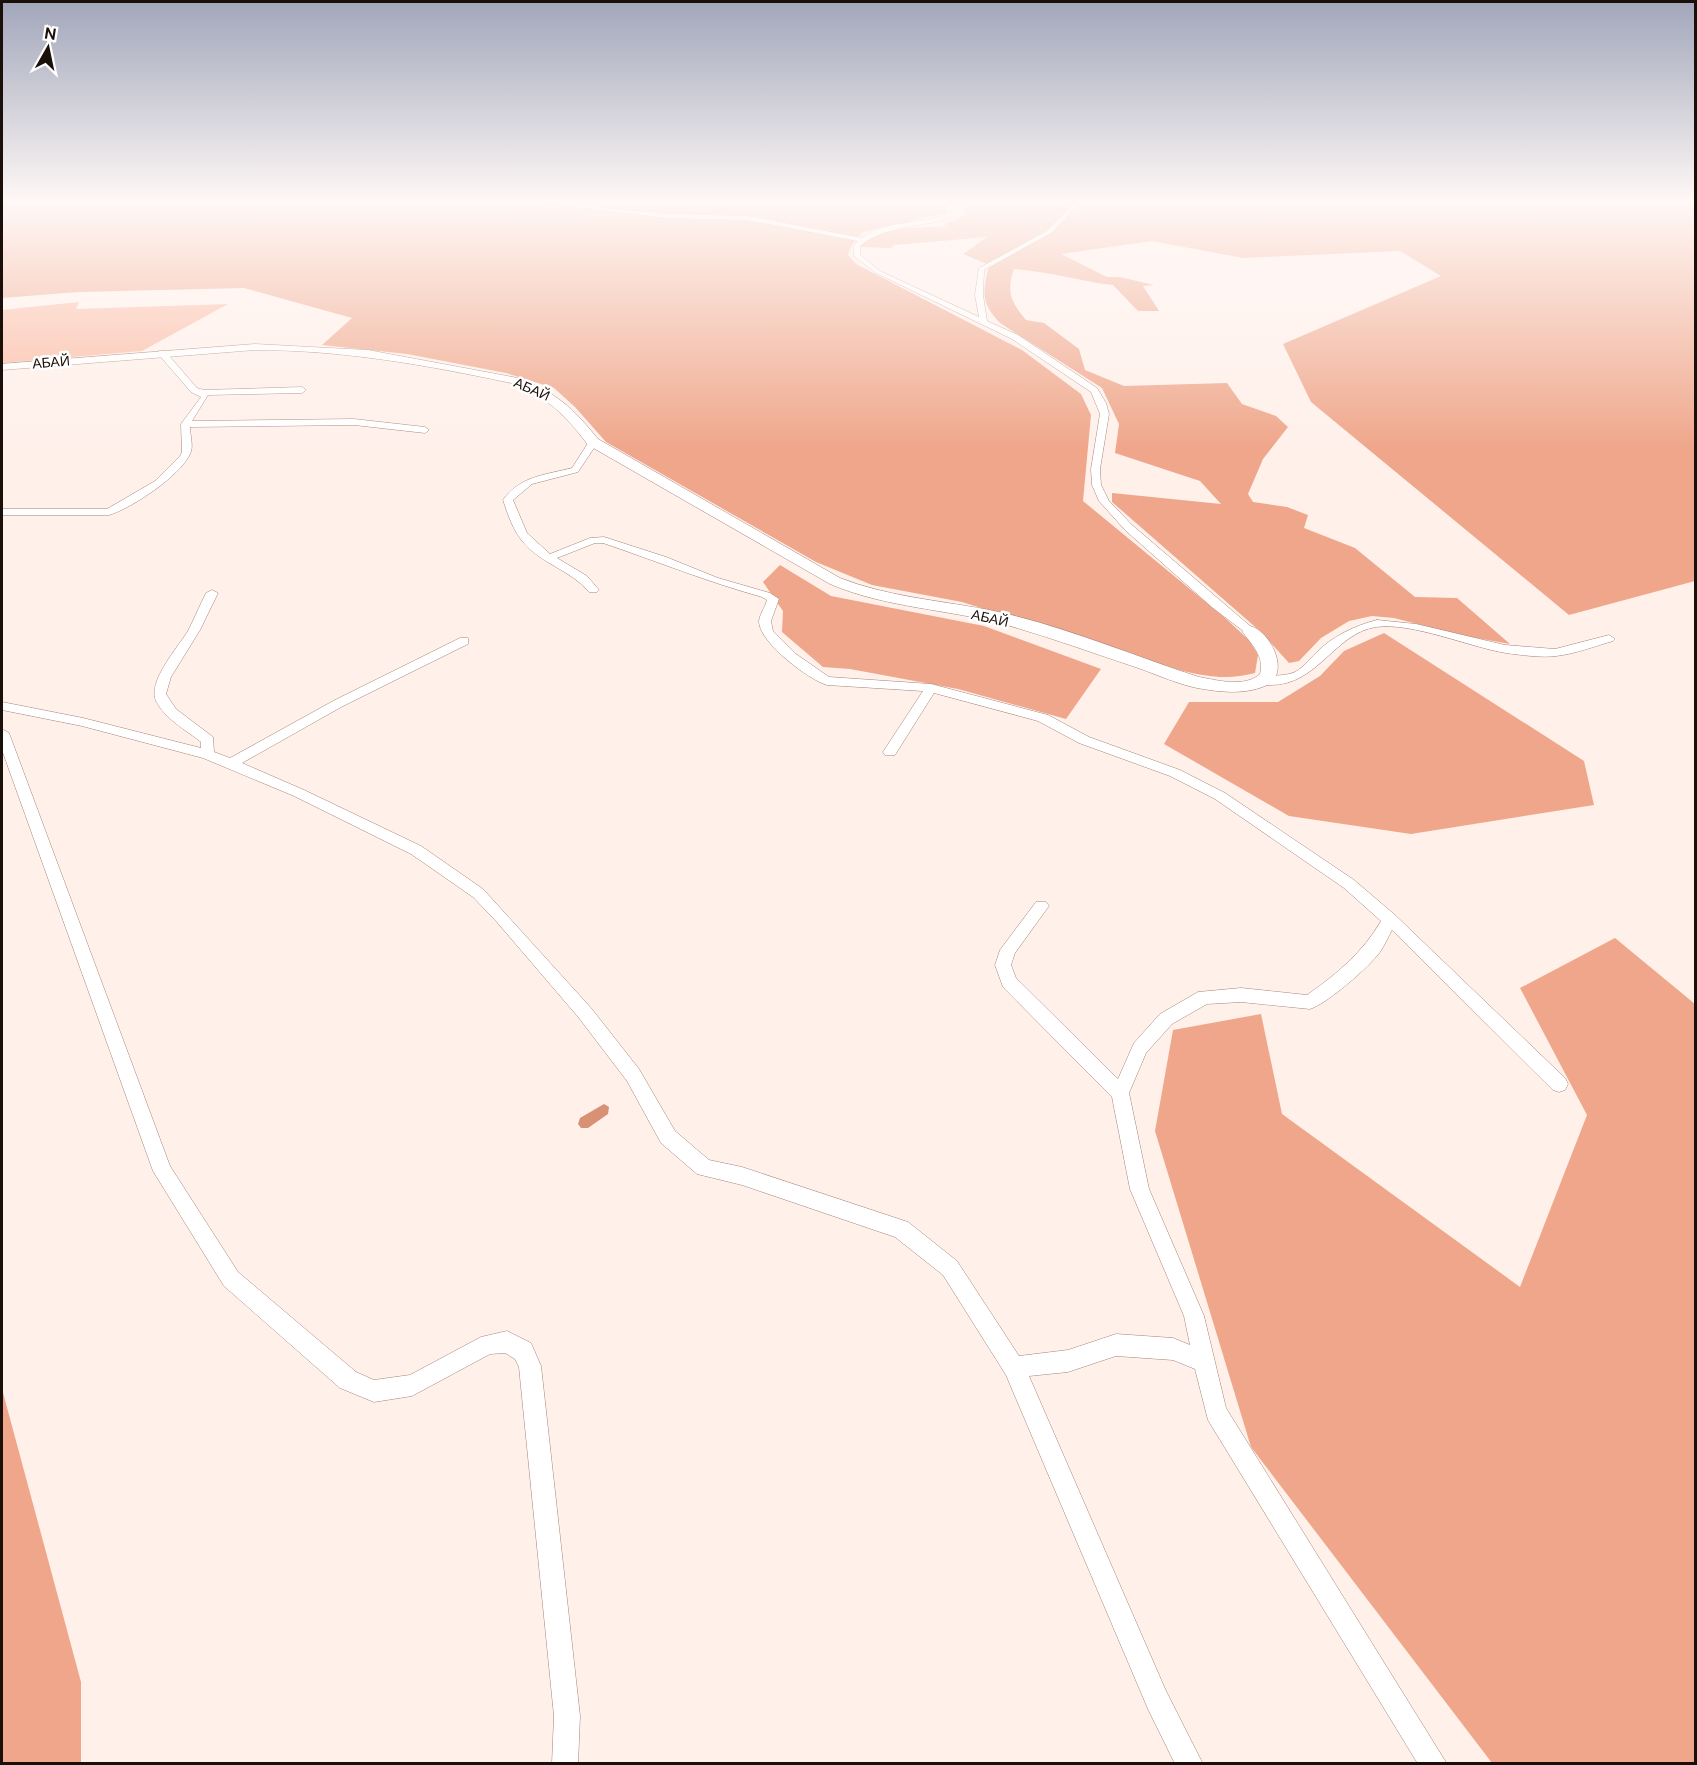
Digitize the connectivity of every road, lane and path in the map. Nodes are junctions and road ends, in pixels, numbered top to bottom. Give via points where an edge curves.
1 (910, 285) edge
2 (980, 285) edge
3 (983, 321) junction
4 (162, 353) junction
5 (2, 367) edge
6 (302, 390) dead end
7 (203, 393) junction
8 (185, 424) junction
9 (425, 430) dead end
10 (593, 442) junction
11 (2, 512) edge
12 (549, 558) junction
13 (593, 590) dead end
14 (212, 593) dead end
15 (1250, 632) joint
16 (1609, 639) dead end
17 (464, 641) dead end
18 (1262, 681) junction
19 (931, 688) junction
20 (2, 706) edge
21 (2, 733) edge
22 (890, 752) dead end
23 (207, 754) junction
24 (232, 763) junction
25 (1041, 906) dead end
26 (1390, 919) junction
27 (1559, 1084) dead end
28 (1120, 1093) junction
29 (1205, 1362) junction
30 (1014, 1367) junction
31 (565, 1764) edge
32 (1190, 1764) edge
33 (1434, 1764) edge

1 - 3 street
2 - 3 street
3 - 15 street via 1044,355 1094,390 1107,416 1095,466 1100,497
4 - 5 street, АБАЙ
4 - 7 street via 194,390
4 - 10 street, АБАЙ via 290,346 368,353 514,380 552,397
6 - 7 street
7 - 8 street via 205,397
8 - 9 street via 354,422
8 - 11 street via 187,452 183,458 158,483 120,507 109,512
10 - 12 street via 575,470 528,482 507,500 519,533 531,547
10 - 18 street, АБАЙ via 857,590 983,614 1196,682 1219,686
12 - 13 street via 582,578
12 - 19 street via 594,540 604,540 662,559 773,599 765,627 813,675 845,684
14 - 23 street via 160,689 160,699 167,707 208,740
15 - 18 street via 1271,664
16 - 18 street via 1555,653 1505,649 1416,627 1377,623 1360,628 1298,675
17 - 24 street
19 - 22 street
19 - 26 street via 1043,718 1084,740 1175,773 1220,796 1349,884
20 - 23 street
21 - 31 street via 162,1171 231,1279 348,1380 374,1391 412,1385 488,1344 507,1342 523,1352 530,1366 567,1716
23 - 24 street
24 - 30 street via 416,850 478,893 585,1013 633,1075 668,1137 704,1168 742,1176 901,1229 950,1268
25 - 28 street via 1008,950 1003,965 1009,982
26 - 27 street
26 - 28 street via 1374,948 1310,1002 1241,995 1204,997 1166,1019 1140,1048
28 - 29 street via 1140,1189 1194,1316
29 - 30 street via 1173,1349 1116,1345 1068,1361
29 - 33 street via 1216,1412
30 - 32 street via 1157,1700

